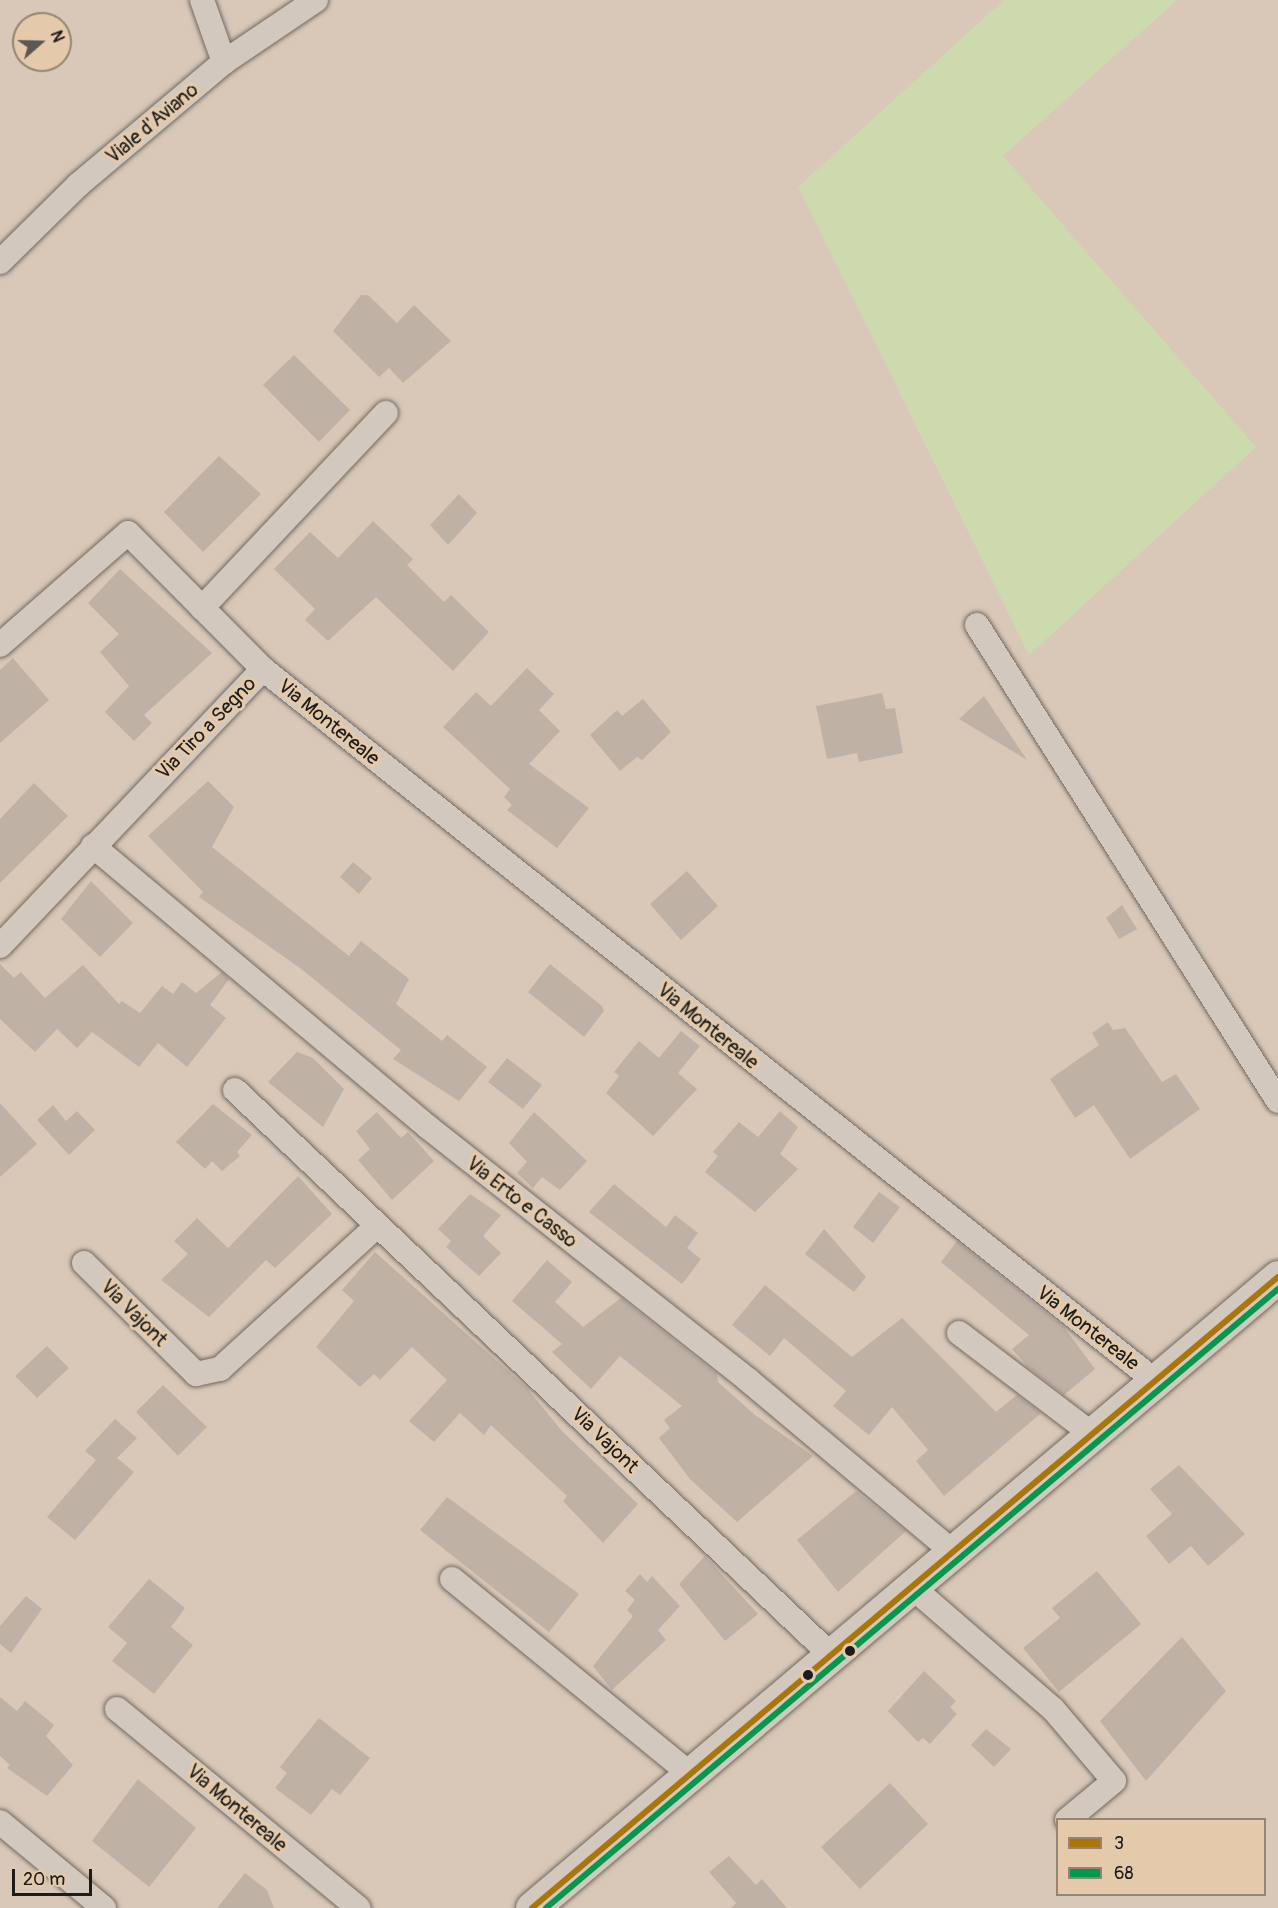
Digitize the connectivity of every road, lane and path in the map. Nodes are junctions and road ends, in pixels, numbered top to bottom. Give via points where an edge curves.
1 (202, 0) edge
2 (316, 0) edge
3 (224, 62) junction
4 (0, 262) edge
5 (386, 413) dead end
6 (202, 608) junction
7 (976, 625) dead end
8 (0, 645) edge
9 (263, 669) junction
10 (93, 846) junction
11 (0, 946) edge
12 (235, 1090) dead end
13 (1278, 1101) edge
14 (376, 1227) junction
15 (84, 1263) dead end
16 (1278, 1277) edge
17 (959, 1333) dead end
18 (1154, 1380) junction
19 (1092, 1434) junction
20 (954, 1553) junction
21 (452, 1579) dead end
22 (912, 1587) junction
23 (831, 1655) junction
24 (117, 1709) dead end
25 (690, 1774) junction
26 (1070, 1818) edge
27 (0, 1822) edge
28 (105, 1908) edge
29 (358, 1908) edge
30 (532, 1908) edge

1 - 3 street
2 - 3 street, Viale d'Aviano
3 - 4 street, Viale d'Aviano via 78,185
5 - 6 street
6 - 8 street, Via Tiro a Segno via 128,533
6 - 9 street, Via Tiro a Segno
7 - 13 street
9 - 10 street, Via Tiro a Segno
9 - 18 street, Via Montereale
10 - 11 street, Via Tiro a Segno
10 - 20 street, Via Erto e Casso via 409,1112 748,1380
12 - 14 street, Via Vajont
14 - 15 street, Via Vajont via 220,1369 196,1374
14 - 23 street, Via Vajont
16 - 18 main road, Via Montereale
17 - 19 street
18 - 19 main road, Via Montereale
19 - 20 main road, Via Montereale
20 - 22 main road, Via Montereale
21 - 25 street
22 - 23 main road, Via Montereale
22 - 26 street via 1053,1709 1114,1781
23 - 25 main road, Via Montereale
24 - 29 street, Via Montereale
25 - 30 main road, Via Montereale
27 - 28 street

